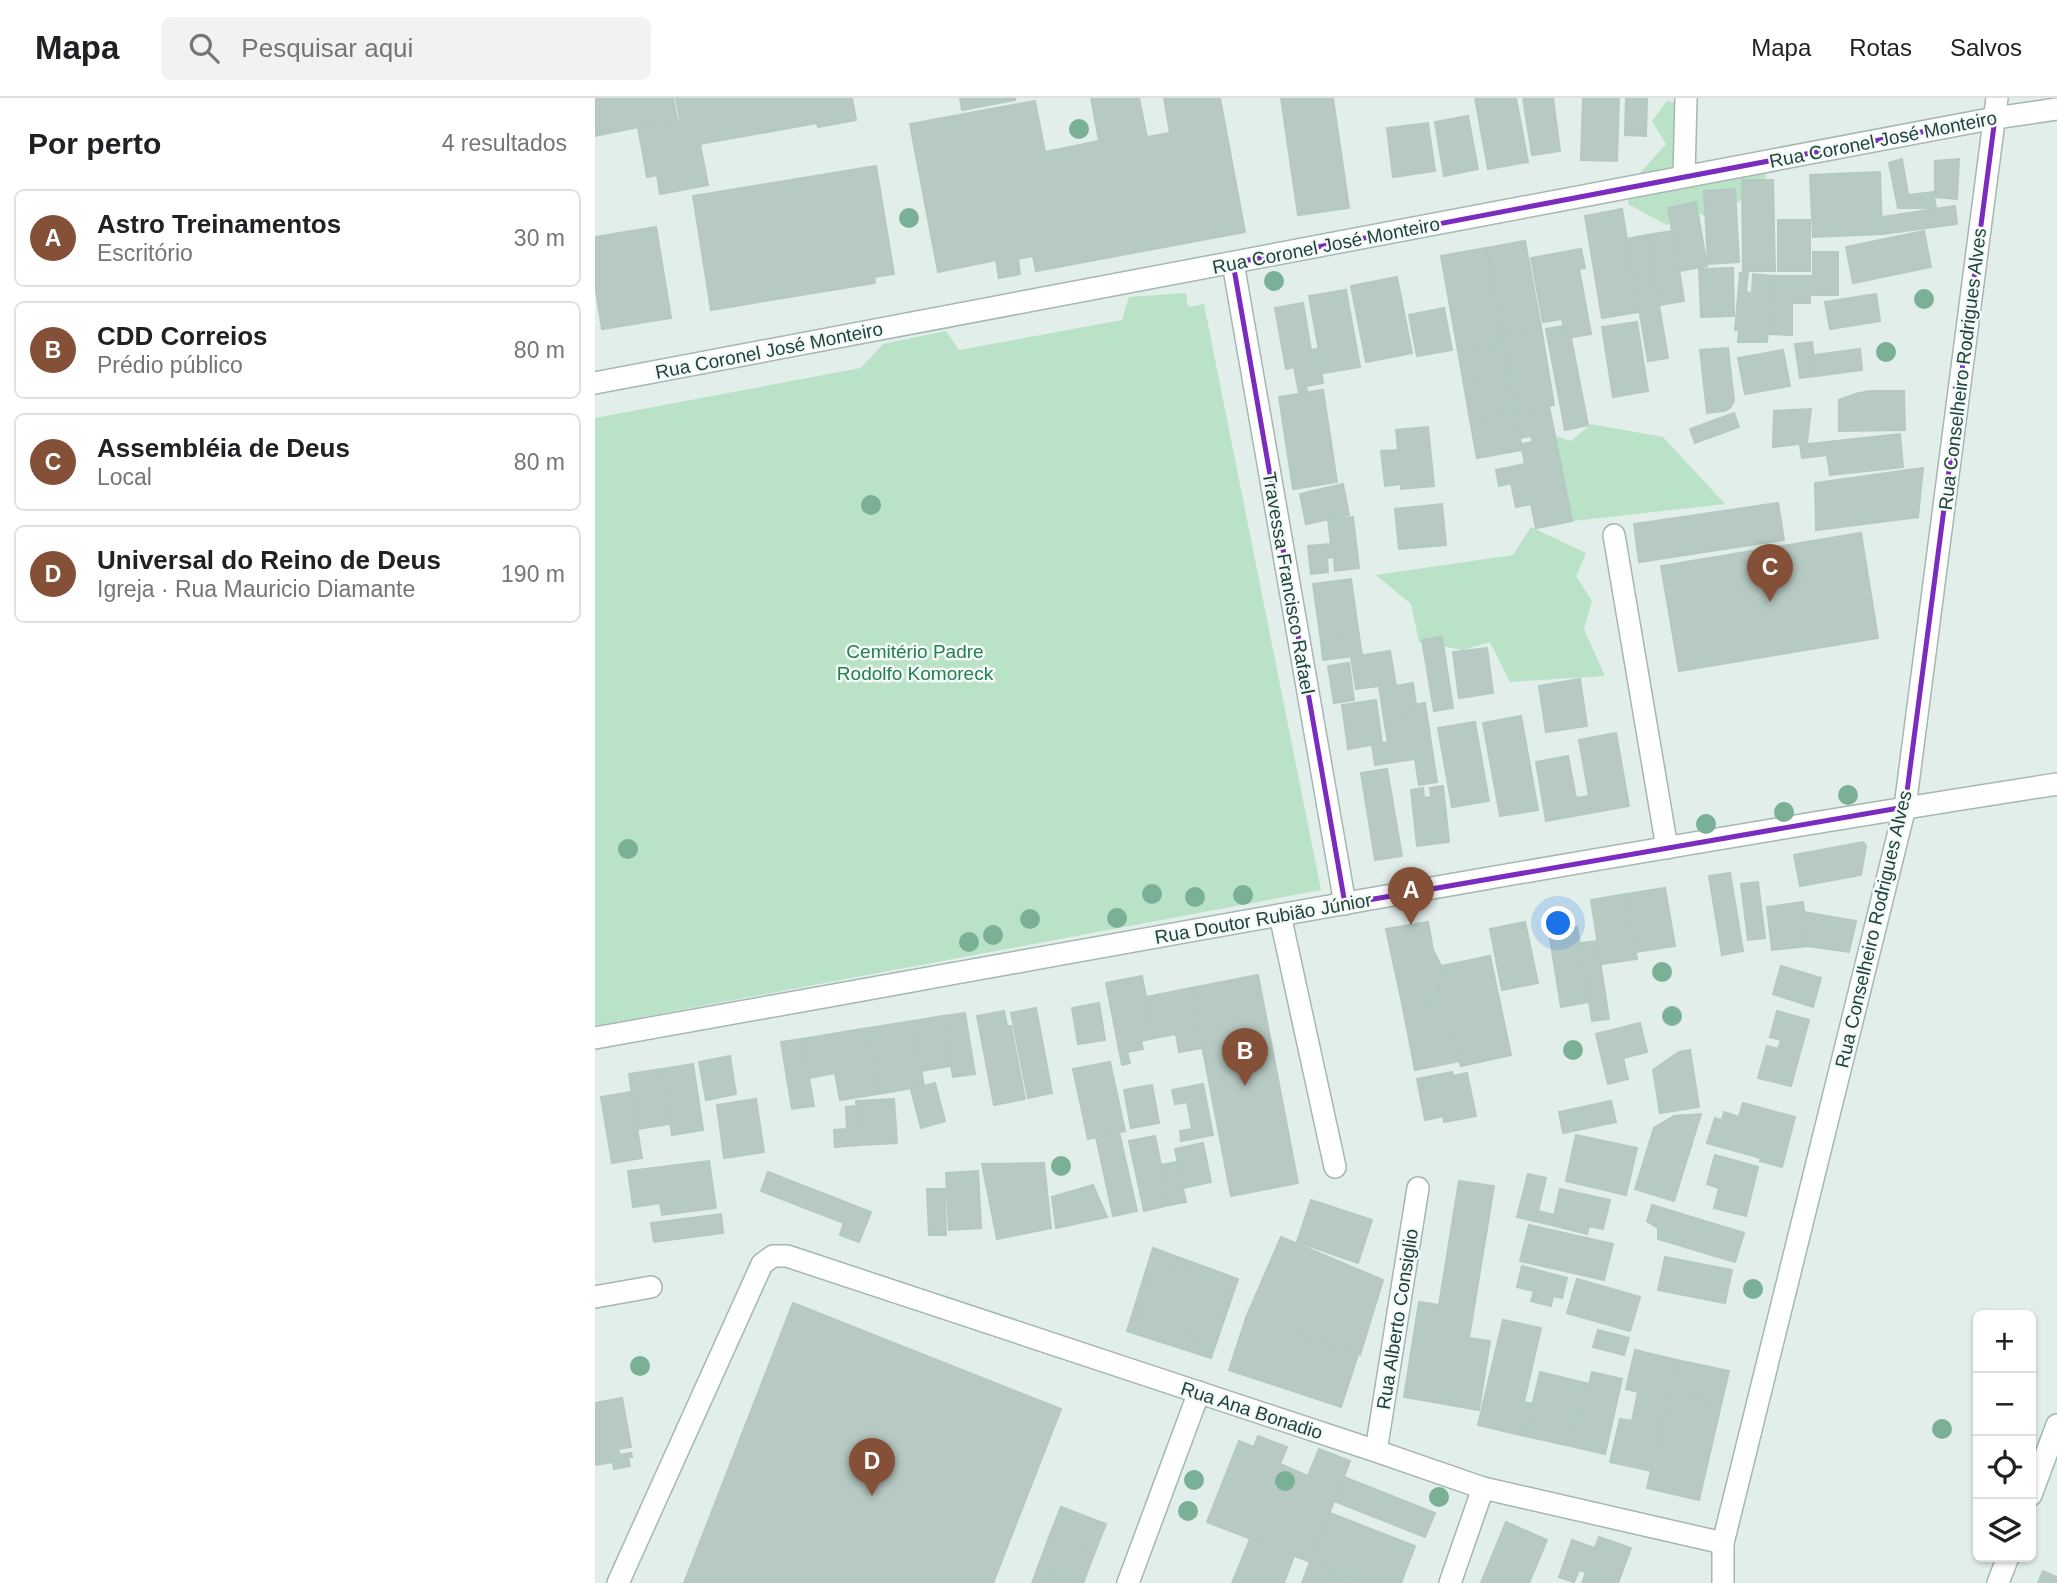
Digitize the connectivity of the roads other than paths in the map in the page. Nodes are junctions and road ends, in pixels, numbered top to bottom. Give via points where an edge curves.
1 (1686, 98) edge
2 (1996, 108) edge
3 (2057, 109) edge
4 (1683, 176) junction
5 (1233, 263) junction
6 (595, 383) edge
7 (1615, 535) dead end
8 (2057, 783) edge
9 (1905, 807) junction
10 (1667, 848) junction
11 (1345, 904) junction
12 (1280, 915) junction
13 (595, 1038) edge
14 (1335, 1167) dead end
15 (1418, 1188) dead end
16 (651, 1287) dead end
17 (595, 1297) edge
18 (1199, 1392) junction
19 (2057, 1425) edge
20 (1376, 1451) junction
21 (2036, 1482) edge
22 (1483, 1488) junction
23 (1723, 1543) junction
24 (2006, 1562) edge
25 (618, 1583) edge
26 (1128, 1583) edge
27 (1450, 1583) edge
28 (1723, 1583) edge
29 (1998, 1583) edge

1 - 4 street
2 - 3 street, Rua Coronel José Monteiro
2 - 4 street, Rua Coronel José Monteiro
2 - 9 street, Rua Conselheiro Rodrigues Alves
4 - 5 street, Rua Coronel José Monteiro
5 - 6 street, Rua Coronel José Monteiro
5 - 11 street, Travessa Francisco Rafael
7 - 10 street
8 - 9 street, Rua Doutor Rubião Júnior
9 - 10 street, Rua Doutor Rubião Júnior
9 - 23 street, Rua Conselheiro Rodrigues Alves
10 - 11 street, Rua Doutor Rubião Júnior
11 - 12 street, Rua Doutor Rubião Júnior
12 - 13 street, Rua Doutor Rubião Júnior
12 - 14 street
15 - 20 street, Rua Alberto Consiglio
16 - 17 street
18 - 20 street, Rua Ana Bonadio
18 - 25 street, Rua Ana Bonadio via 787,1256 773,1256 762,1264
18 - 26 street
19 - 21 street
20 - 22 street, Rua Ana Bonadio
22 - 23 street, Rua Ana Bonadio
22 - 27 street
23 - 28 street, Rua Conselheiro Rodrigues Alves
24 - 29 street

